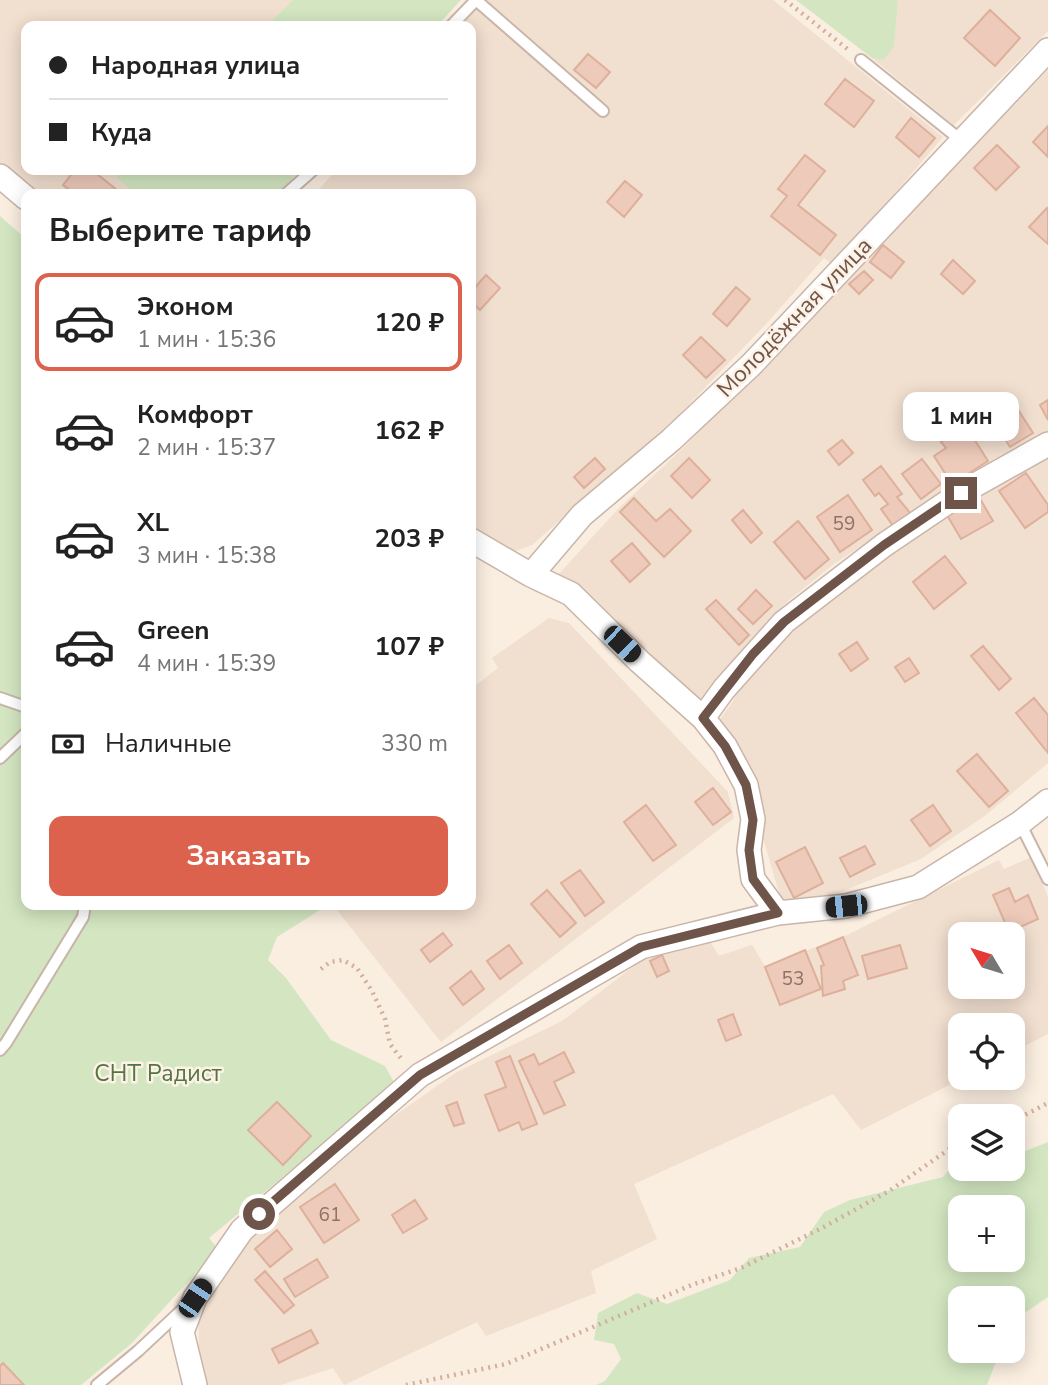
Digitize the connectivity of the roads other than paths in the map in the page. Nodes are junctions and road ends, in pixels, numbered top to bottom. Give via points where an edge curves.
1 (476, 0) edge
2 (456, 21) edge
3 (1048, 50) edge
4 (861, 60) road end
5 (603, 111) dead end
6 (962, 141) junction
7 (307, 175) edge
8 (0, 176) edge
9 (292, 189) edge
10 (21, 194) edge
11 (1048, 444) edge
12 (476, 543) edge
13 (531, 575) junction
14 (0, 698) edge
15 (21, 705) edge
16 (703, 718) junction
17 (21, 738) edge
18 (0, 758) edge
19 (1048, 801) edge
20 (1020, 823) junction
21 (1048, 879) edge
22 (84, 910) edge
23 (778, 913) junction
24 (0, 1050) edge
25 (195, 1298) junction
26 (97, 1385) edge
27 (195, 1385) edge

1 - 2 lane
1 - 5 lane
3 - 6 street, Молодёжная улица
4 - 6 lane
6 - 13 street, Молодёжная улица via 752,364 582,515
7 - 9 lane
8 - 10 street
11 - 16 street via 961,493 784,622
12 - 13 street
13 - 16 street via 571,594
14 - 15 lane
16 - 23 street via 746,785 753,820 749,850 753,879
17 - 18 lane
19 - 20 street
20 - 21 lane
20 - 23 street via 918,887 846,906
22 - 24 lane
23 - 25 street via 641,947 420,1075 242,1230
25 - 26 lane
25 - 27 street via 182,1332

